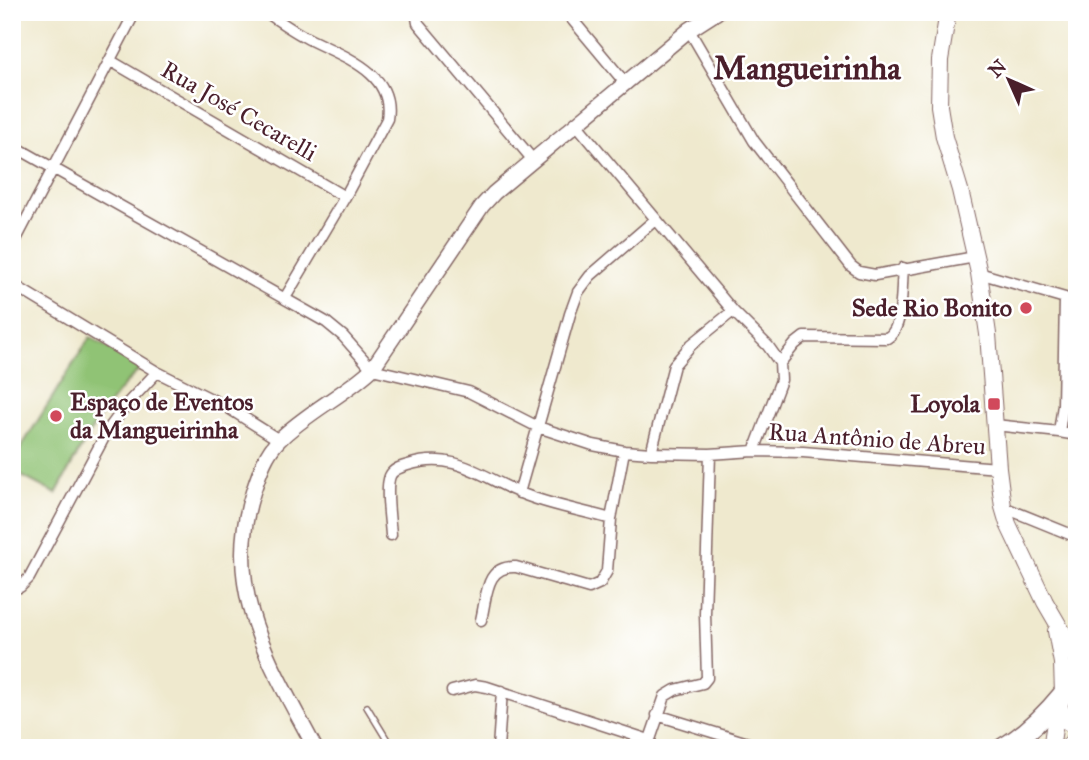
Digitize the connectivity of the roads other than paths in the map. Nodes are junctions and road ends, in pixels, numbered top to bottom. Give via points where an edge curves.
1 (135, 12) edge
2 (266, 12) edge
3 (566, 12) edge
4 (717, 12) edge
5 (948, 12) edge
6 (417, 18) edge
7 (689, 30) junction
8 (111, 61) junction
9 (626, 84) junction
10 (577, 125) junction
11 (12, 145) edge
12 (533, 160) junction
13 (55, 168) junction
14 (345, 197) junction
15 (656, 219) junction
16 (12, 247) edge
17 (977, 265) junction
18 (903, 268) junction
19 (12, 284) edge
20 (285, 298) junction
21 (1065, 298) junction
22 (1077, 301) edge
23 (733, 311) junction
24 (780, 363) junction
25 (372, 369) junction
26 (157, 372) junction
27 (995, 425) junction
28 (538, 427) junction
29 (1059, 432) junction
30 (1077, 435) edge
31 (279, 440) junction
32 (624, 451) junction
33 (754, 451) junction
34 (650, 453) junction
35 (710, 454) junction
36 (998, 468) junction
37 (519, 493) junction
38 (1003, 507) junction
39 (611, 519) junction
40 (391, 535) dead end
41 (1077, 537) edge
42 (12, 589) edge
43 (481, 620) dead end
44 (1054, 621) junction
45 (1077, 657) edge
46 (452, 691) dead end
47 (502, 691) junction
48 (1067, 696) edge
49 (368, 707) dead end
50 (657, 715) junction
51 (1077, 728) edge
52 (1077, 738) edge
53 (648, 744) edge
54 (315, 748) edge
55 (392, 748) edge
56 (498, 748) edge
57 (764, 748) edge
58 (1003, 748) edge
59 (1051, 748) edge
60 (1066, 748) edge

1 - 8 street
2 - 14 street via 362,66 385,92 390,105 387,119
3 - 9 street
4 - 7 street
5 - 17 main road via 939,106
6 - 12 street
7 - 9 street
7 - 18 street via 754,141 850,266 875,275
8 - 13 street
8 - 14 street, Rua José Cecarelli
9 - 10 street
10 - 12 street
10 - 15 street
11 - 13 street
12 - 25 street via 482,206
13 - 16 street
13 - 20 street
14 - 20 street
15 - 23 street
15 - 28 street via 578,292
17 - 18 street
17 - 21 street
17 - 27 main road
18 - 24 street via 898,324 892,335 804,337
19 - 26 street
20 - 25 street via 335,328
21 - 22 street
21 - 29 street
23 - 24 street
23 - 34 street via 674,365
24 - 33 street via 779,388
25 - 28 street, Rua Antônio de Abreu via 469,392
25 - 31 street
26 - 31 street
26 - 42 street via 108,430 29,578
27 - 29 street
27 - 36 main road
28 - 32 street, Rua Antônio de Abreu
28 - 37 street
29 - 30 street
31 - 54 street via 260,471 246,514 247,597 267,658
32 - 34 street, Rua Antônio de Abreu
32 - 39 street
33 - 35 street, Rua Antônio de Abreu
33 - 36 street, Rua Antônio de Abreu
34 - 35 street, Rua Antônio de Abreu
35 - 50 street via 707,678 704,683 669,692
36 - 38 main road
37 - 39 street
37 - 40 street via 482,473 443,460 398,468 389,478
38 - 41 street
38 - 44 main road
39 - 43 street via 609,562 600,583 589,588 505,566 492,576
44 - 45 main road
44 - 48 main road
46 - 47 street via 475,685
47 - 53 street
47 - 56 street
48 - 51 main road via 1065,720
48 - 58 highway
48 - 59 main road
49 - 55 lane
50 - 53 street
50 - 57 street
52 - 60 main road

